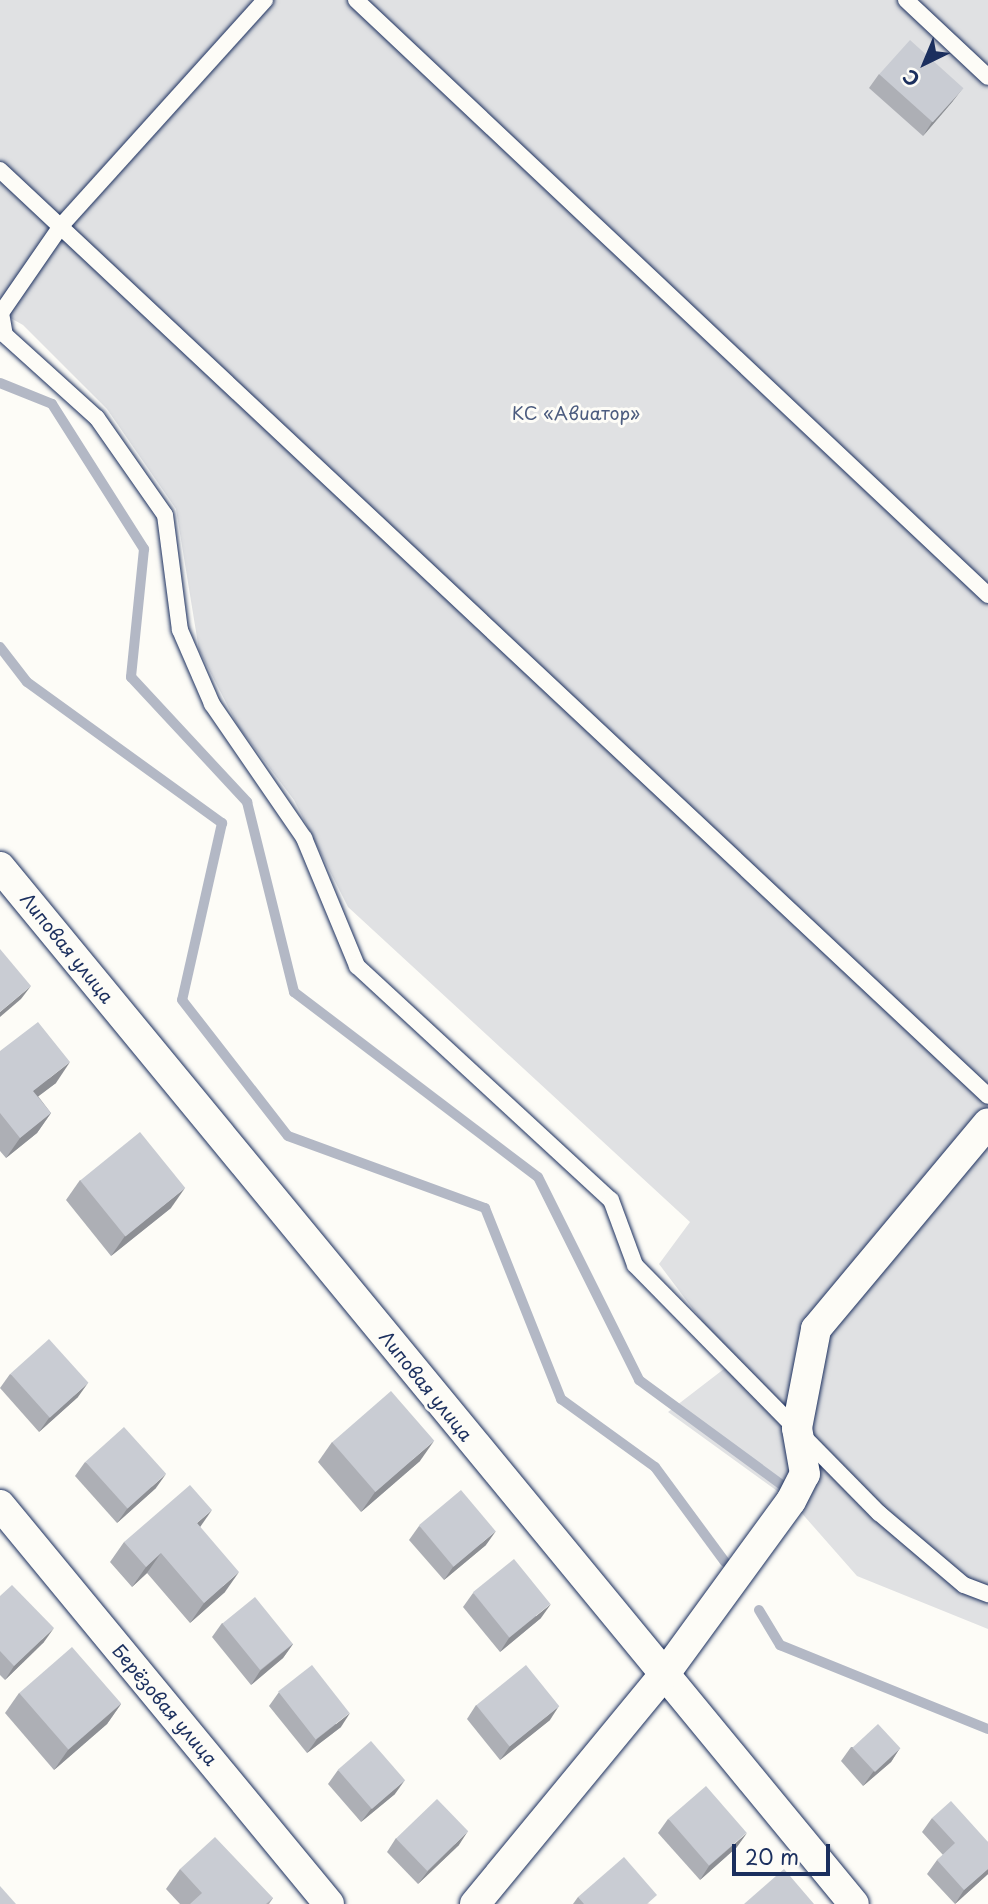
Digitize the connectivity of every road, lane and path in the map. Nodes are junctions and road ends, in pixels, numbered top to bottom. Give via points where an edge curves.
1 (265, 0) edge
2 (356, 0) edge
3 (906, 0) edge
4 (988, 77) edge
5 (0, 170) edge
6 (61, 226) junction
7 (988, 595) edge
8 (0, 867) edge
9 (988, 1096) edge
10 (988, 1123) edge
11 (797, 1428) junction
12 (0, 1505) edge
13 (988, 1594) edge
14 (664, 1675) junction
15 (329, 1904) edge
16 (475, 1904) edge
17 (854, 1904) edge

1 - 6 lane
2 - 7 lane
3 - 4 lane
5 - 6 lane
6 - 9 lane
6 - 11 lane via 1,313 5,335 97,418 164,515 180,629 212,704 304,838 357,966 611,1200 635,1265
8 - 14 street, Липовая улица
10 - 11 street via 816,1329
11 - 13 lane via 879,1513 964,1585
11 - 14 street via 805,1474 791,1501
12 - 15 street, Берёзовая улица
14 - 16 street
14 - 17 street, Липовая улица

